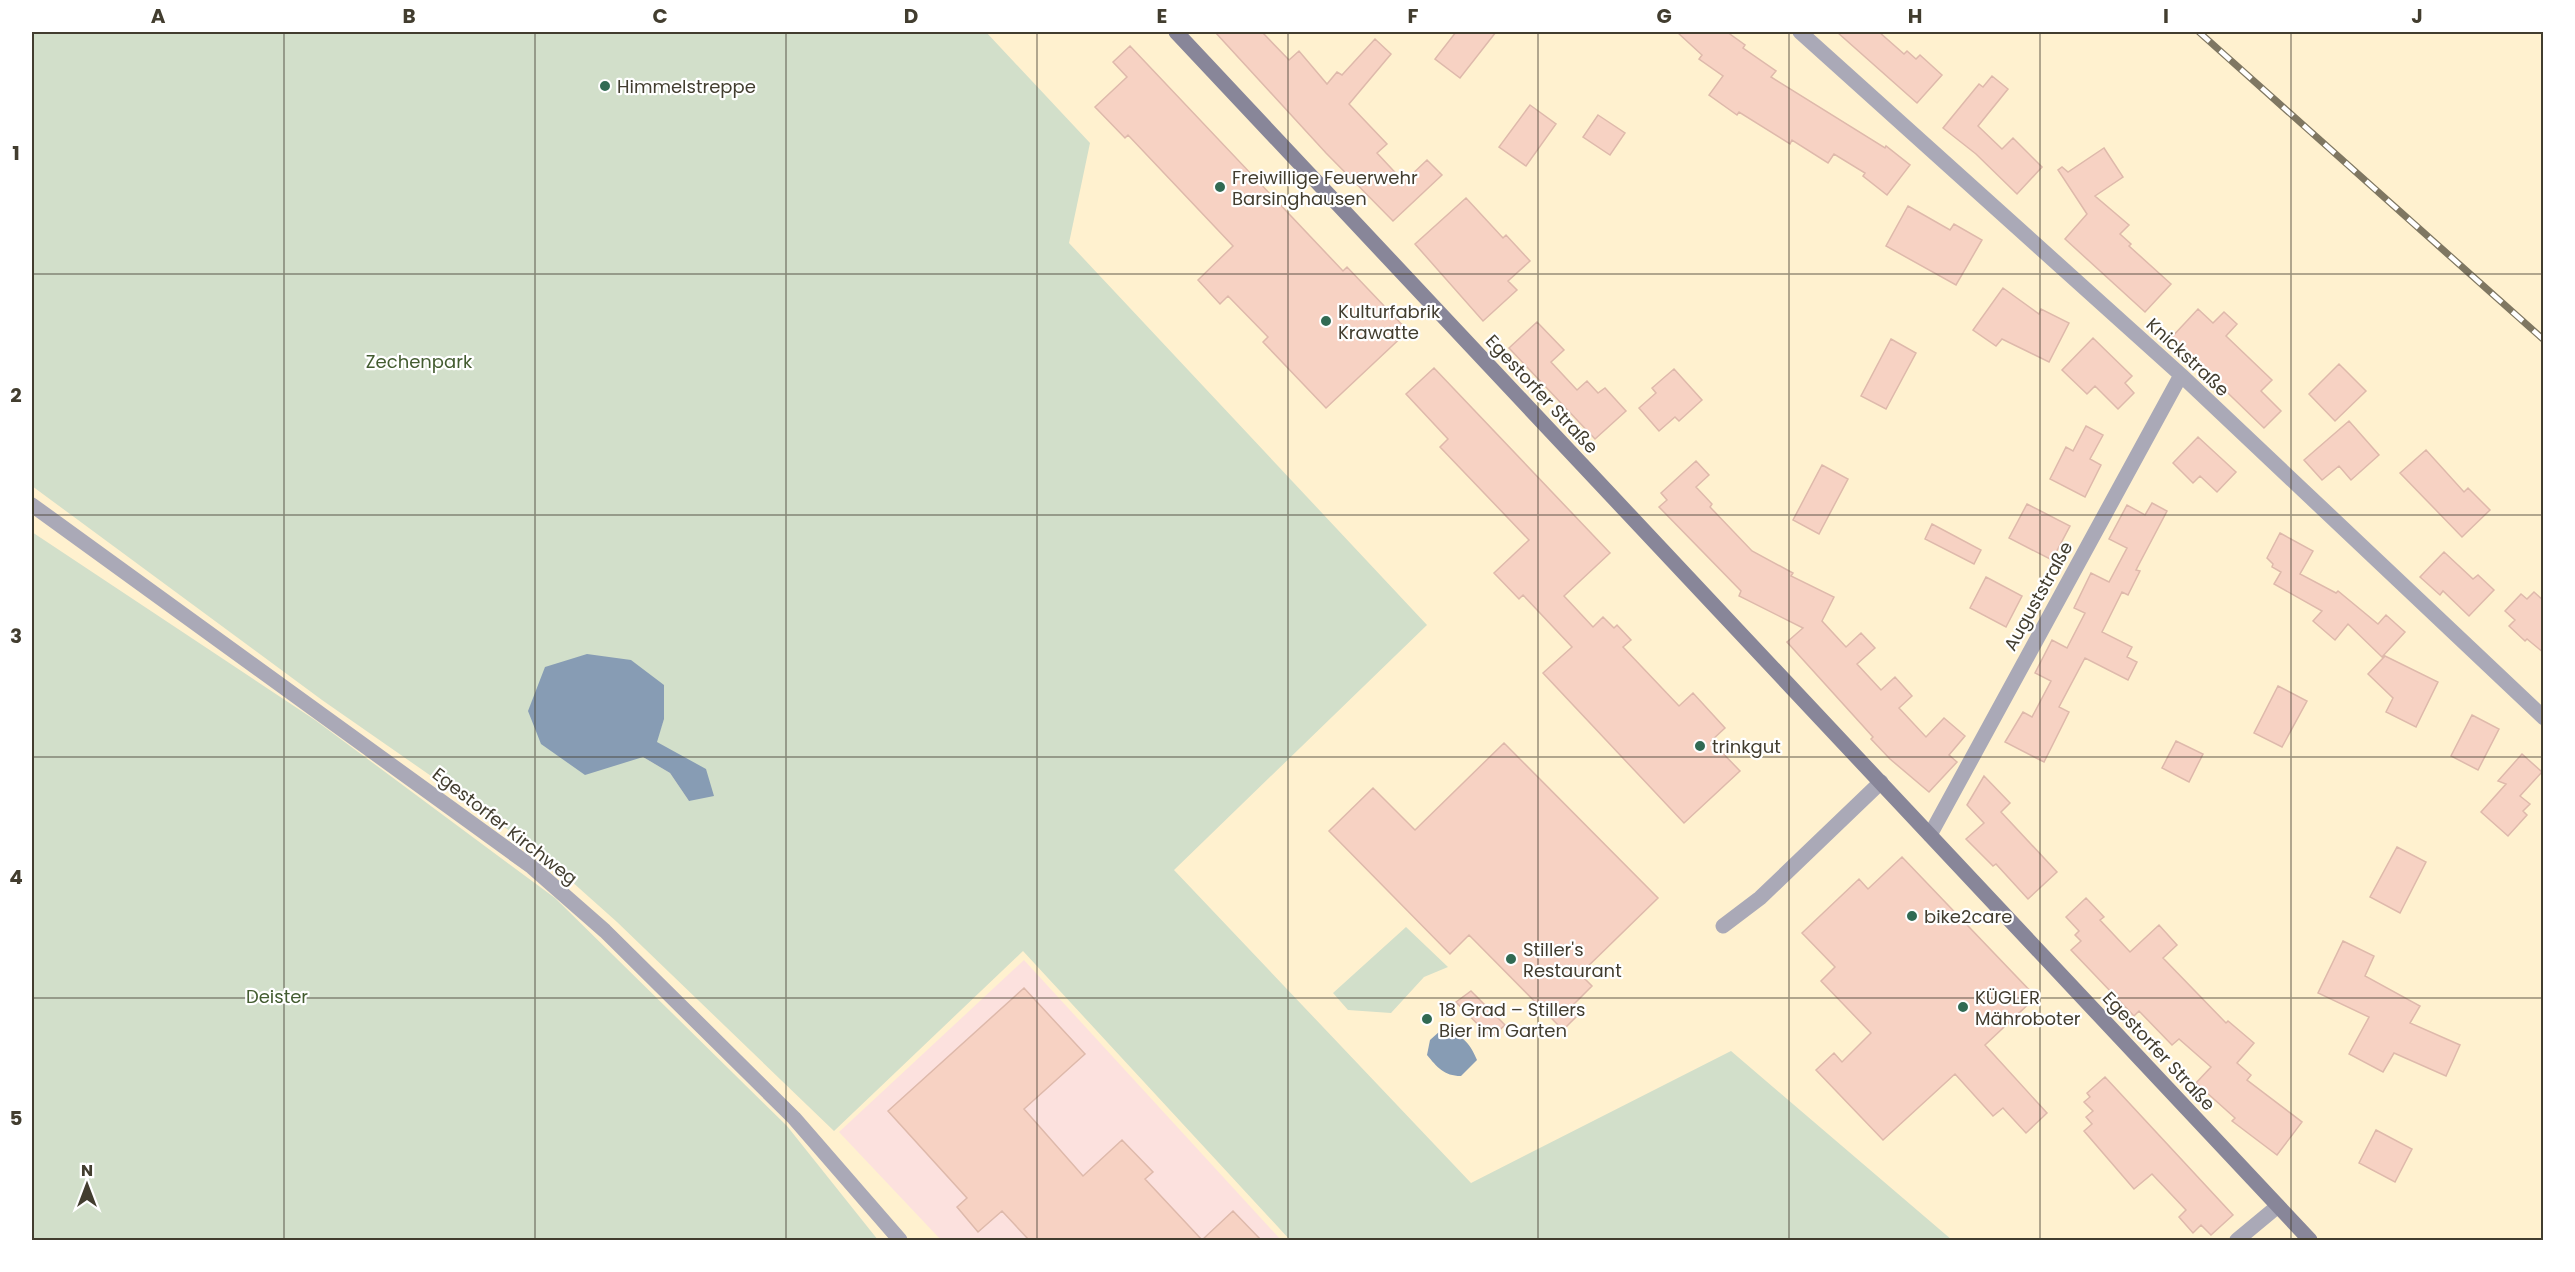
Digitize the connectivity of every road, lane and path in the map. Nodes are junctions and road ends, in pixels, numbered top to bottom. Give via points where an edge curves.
1 (1176, 32) edge
2 (1800, 32) edge
3 (2181, 375) junction
4 (32, 505) edge
5 (2544, 718) edge
6 (1881, 782) junction
7 (1930, 835) junction
8 (1723, 926) dead end
9 (2278, 1206) junction
10 (900, 1240) edge
11 (2237, 1240) edge
12 (2310, 1240) edge

1 - 6 main road, Egestorfer Straße
2 - 3 street, Knickstraße
3 - 5 street, Knickstraße
3 - 7 street, Auguststraße
4 - 10 street, Egestorfer Kirchweg via 531,867 605,931 794,1119
6 - 7 main road, Egestorfer Straße
6 - 8 street via 1760,898
7 - 9 main road, Egestorfer Straße
9 - 11 street
9 - 12 main road, Egestorfer Straße

